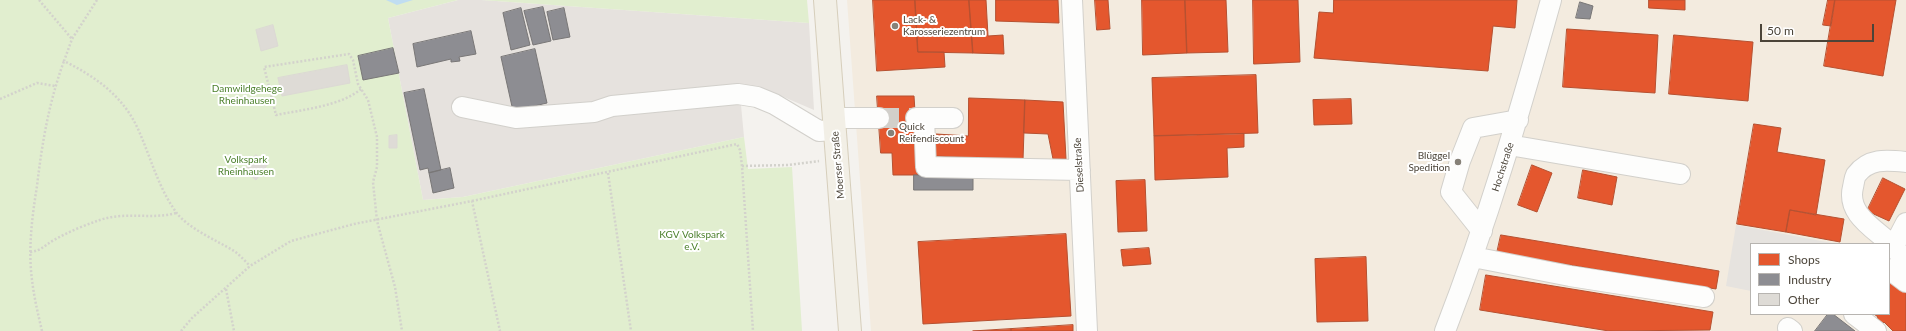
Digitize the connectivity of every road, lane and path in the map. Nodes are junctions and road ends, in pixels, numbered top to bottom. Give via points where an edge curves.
1 (39, 0) edge
2 (97, 0) edge
3 (825, 0) edge
4 (1072, 0) edge
5 (1551, 0) edge
6 (72, 39) junction
7 (64, 61) junction
8 (55, 86) junction
9 (361, 89) junction
10 (0, 99) edge
11 (462, 107) dead end
12 (879, 118) tunnel mouth
13 (953, 118) dead end
14 (1518, 120) junction
15 (834, 124) junction
16 (1509, 145) junction
17 (821, 161) dead end
18 (1906, 162) edge
19 (742, 166) junction
20 (1080, 170) junction
21 (608, 173) junction
22 (1680, 174) dead end
23 (472, 200) junction
24 (176, 213) junction
25 (377, 220) junction
26 (1906, 223) edge
27 (1482, 231) junction
28 (1894, 246) junction
29 (30, 252) junction
30 (1473, 257) junction
31 (1906, 263) edge
32 (250, 266) junction
33 (1890, 270) edge
34 (1906, 282) edge
35 (225, 289) junction
36 (1704, 297) dead end
37 (1855, 315) edge
38 (42, 331) edge
39 (181, 331) edge
40 (234, 331) edge
41 (402, 331) edge
42 (500, 331) edge
43 (632, 331) edge
44 (753, 331) edge
45 (850, 331) edge
46 (1087, 331) edge
47 (1445, 331) edge
48 (1876, 331) edge

1 - 6 path
2 - 6 path
3 - 15 main road, Moerser Straße
4 - 20 street, Dieselstraße
5 - 14 street, Hochstraße
6 - 7 path
7 - 8 path
7 - 24 path via 110,90 127,109 160,186
8 - 10 path via 37,83
8 - 29 path via 44,130
9 - 9 path via 349,54 264,67 276,115 335,102
9 - 25 path via 368,100 377,137 373,182
11 - 15 street via 516,118 594,112 612,106 738,94 757,97 774,104 819,131
12 - 15 street
13 - 20 street via 920,118 926,167
14 - 16 street, Hochstraße
14 - 27 street via 1473,128 1460,161 1451,192
15 - 45 main road, Moerser Straße
16 - 22 street
16 - 27 street, Hochstraße
17 - 19 path
18 - 28 street via 1875,161 1863,166 1855,178 1851,194 1855,210 1869,226
19 - 21 path via 737,144
19 - 44 path
20 - 46 street, Dieselstraße
21 - 23 path
21 - 43 path
23 - 25 path
23 - 42 path
24 - 29 path via 119,214 54,240 38,252
24 - 32 path via 203,233 236,252
25 - 32 path via 291,241
25 - 41 path via 395,287
26 - 28 street
27 - 30 street, Hochstraße
28 - 31 street
29 - 38 path via 32,280
30 - 36 street via 1570,276
30 - 47 street, Hochstraße
32 - 35 path
33 - 34 street
35 - 39 path
35 - 40 path
37 - 48 street

